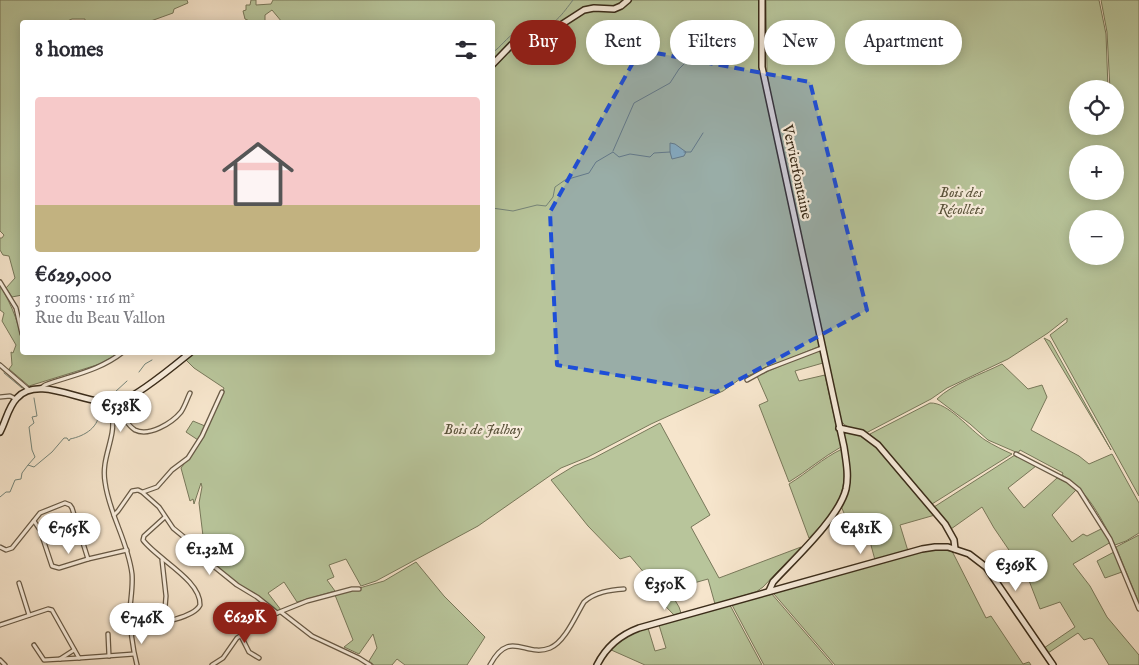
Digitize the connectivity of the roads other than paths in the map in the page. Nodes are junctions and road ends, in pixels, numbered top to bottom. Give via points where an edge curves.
1 (628, 0) edge
2 (762, 0) edge
3 (495, 62) edge
4 (0, 282) edge
5 (20, 325) edge
6 (822, 348) junction
7 (119, 355) edge
8 (187, 355) edge
9 (0, 365) edge
10 (747, 380) dead end
11 (42, 388) junction
12 (28, 390) junction
13 (222, 392) dead end
14 (190, 393) dead end
15 (0, 397) edge
16 (16, 398) junction
17 (109, 402) junction
18 (112, 412) junction
19 (840, 428) junction
20 (0, 432) edge
21 (1016, 454) dead end
22 (142, 492) junction
23 (114, 515) junction
24 (165, 517) junction
25 (34, 521) junction
26 (0, 547) edge
27 (955, 549) junction
28 (127, 550) junction
29 (88, 558) junction
30 (162, 559) junction
31 (18, 584) dead end
32 (359, 589) dead end
33 (624, 589) dead end
34 (769, 591) junction
35 (1139, 609) edge
36 (279, 613) junction
37 (29, 616) junction
38 (164, 621) junction
39 (0, 626) edge
40 (130, 628) junction
41 (108, 634) dead end
42 (241, 636) junction
43 (34, 645) dead end
44 (74, 650) junction
45 (134, 654) junction
46 (109, 656) junction
47 (79, 658) junction
48 (259, 658) dead end
49 (58, 659) junction
50 (0, 660) edge
51 (5, 665) edge
52 (137, 665) edge
53 (212, 665) edge
54 (368, 665) edge
55 (490, 665) edge
56 (597, 665) edge
57 (1053, 665) edge

1 - 3 main road via 614,9 584,10 550,31 520,36
2 - 6 main road, Vervierfontaine via 762,67
4 - 5 street via 16,308
6 - 10 street
6 - 19 main road, Vervierfontaine
7 - 11 street via 94,370 45,384
8 - 17 main road via 132,395 122,401
9 - 12 street
11 - 12 main road
11 - 17 main road
12 - 16 main road
13 - 22 street via 188,458 157,487
14 - 18 street via 180,413 154,430 137,431 119,412
15 - 16 street
16 - 20 main road
17 - 18 street
18 - 23 street via 112,432 104,470
19 - 27 main road via 862,433 878,445 945,524
19 - 34 main road, Vervierfontaine via 847,470 846,489 840,505 773,582
21 - 35 street via 1068,481 1082,493 1110,539
22 - 23 street via 132,491
22 - 24 street via 160,507
23 - 28 street
24 - 30 street via 143,538
24 - 36 street via 217,569
25 - 26 street via 12,548
25 - 29 street via 52,566 60,568
25 - 29 street via 40,513 65,503 70,505
27 - 34 main road via 927,547
27 - 57 main road via 974,557 986,567
28 - 29 street
28 - 40 street via 132,581
30 - 38 street via 166,596
30 - 38 street via 189,581 200,601 196,611
31 - 37 street
32 - 36 street via 324,596
33 - 55 street via 609,590 589,598 562,640 549,648 539,650 512,646 496,654
34 - 56 main road via 632,630 614,642
36 - 42 street
36 - 54 street via 312,636
37 - 39 street
37 - 44 street via 52,610
38 - 40 street
40 - 45 street
41 - 46 street
42 - 48 street via 250,652
42 - 53 street
43 - 49 street via 42,658
44 - 47 street
44 - 49 street
45 - 46 street
45 - 52 street
46 - 47 street
47 - 49 street
50 - 51 street

